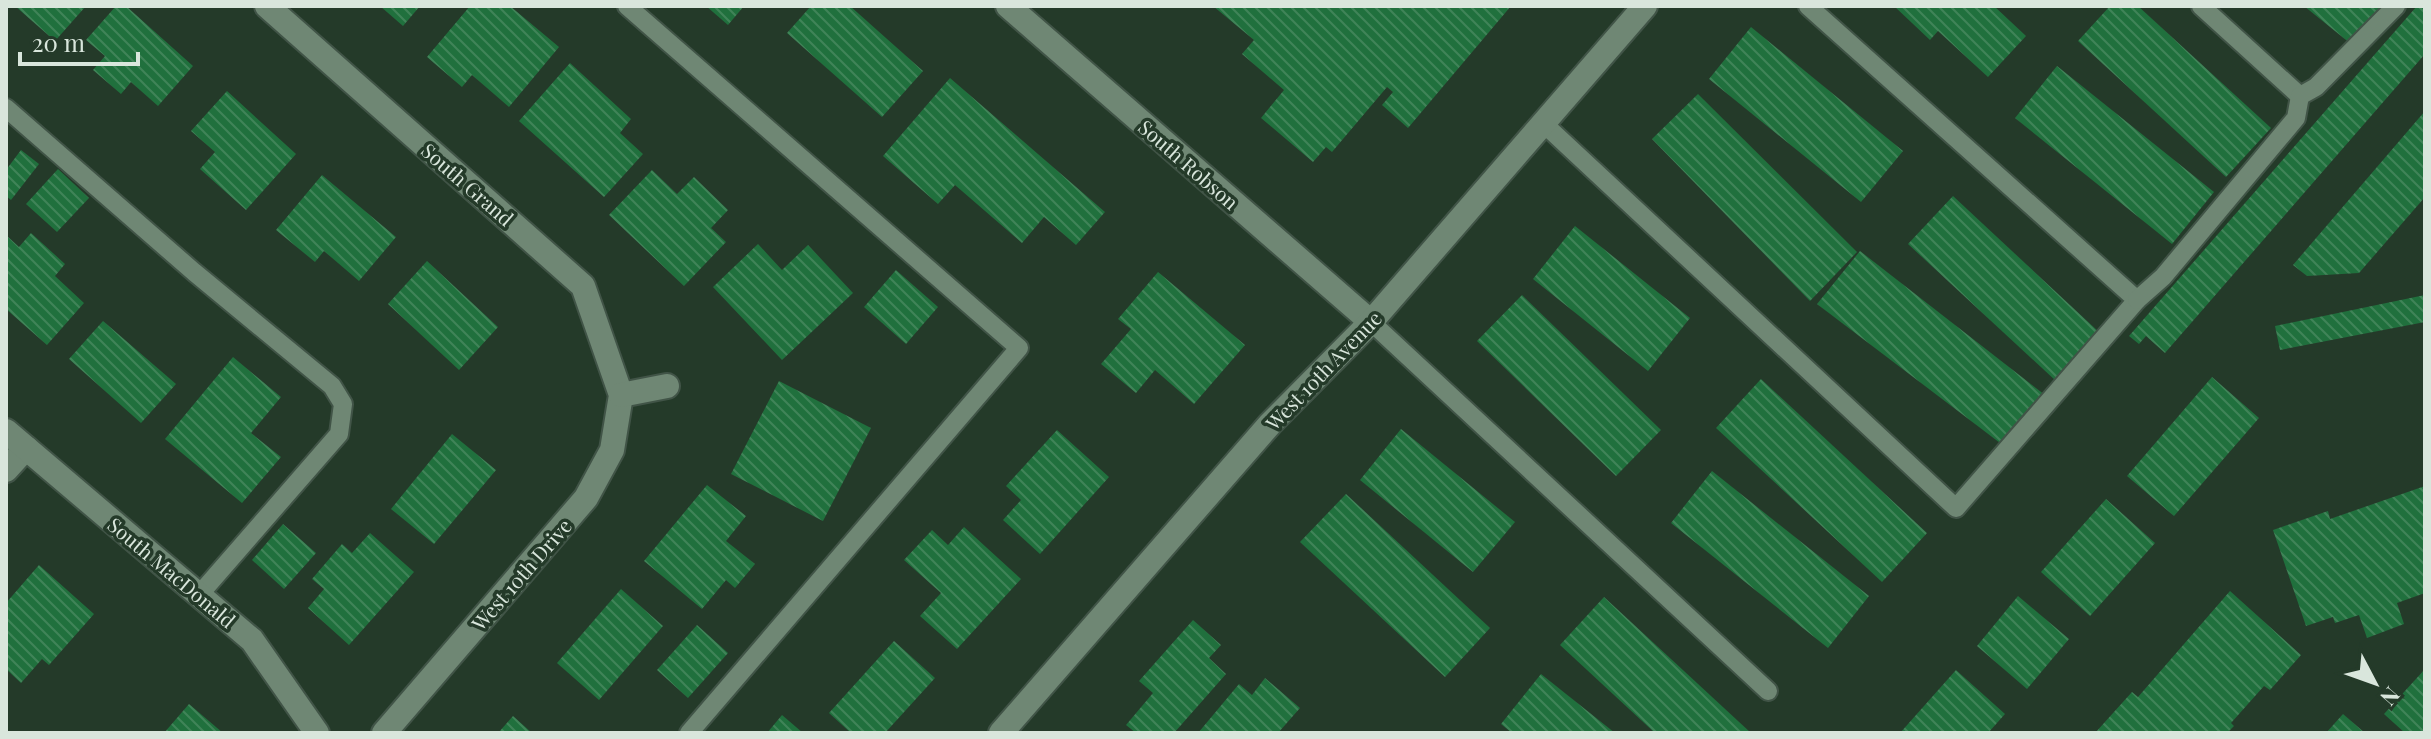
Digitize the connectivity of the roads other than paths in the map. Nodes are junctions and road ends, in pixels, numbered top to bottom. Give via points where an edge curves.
1 (267, 6) edge
2 (627, 6) edge
3 (1008, 6) edge
4 (1645, 6) edge
5 (1808, 6) edge
6 (2201, 6) edge
7 (2396, 6) edge
8 (2300, 96) junction
9 (6, 108) edge
10 (1543, 123) junction
11 (2137, 300) junction
12 (1371, 322) junction
13 (667, 386) dead end
14 (621, 395) junction
15 (6, 431) edge
16 (26, 448) junction
17 (6, 470) edge
18 (199, 595) junction
19 (1768, 691) dead end
20 (1009, 730) edge
21 (317, 733) edge
22 (384, 733) edge
23 (689, 733) edge

1 - 14 street, South Grand via 583,286
2 - 23 lane via 1019,348
3 - 12 street, South Robson
4 - 10 street, West 10th Avenue
5 - 11 lane
6 - 8 lane
7 - 8 lane via 2316,87
8 - 11 lane via 2296,118 2163,277
9 - 18 lane via 332,386 343,404 339,434
10 - 11 lane via 1956,508
10 - 12 street, West 10th Avenue
12 - 19 lane
12 - 20 street, West 10th Avenue via 1270,424
13 - 14 street
14 - 22 street, West 10th Drive via 612,450 586,498
15 - 16 street, South MacDonald
16 - 17 street
16 - 18 street, South MacDonald
18 - 21 street, South MacDonald via 252,640

